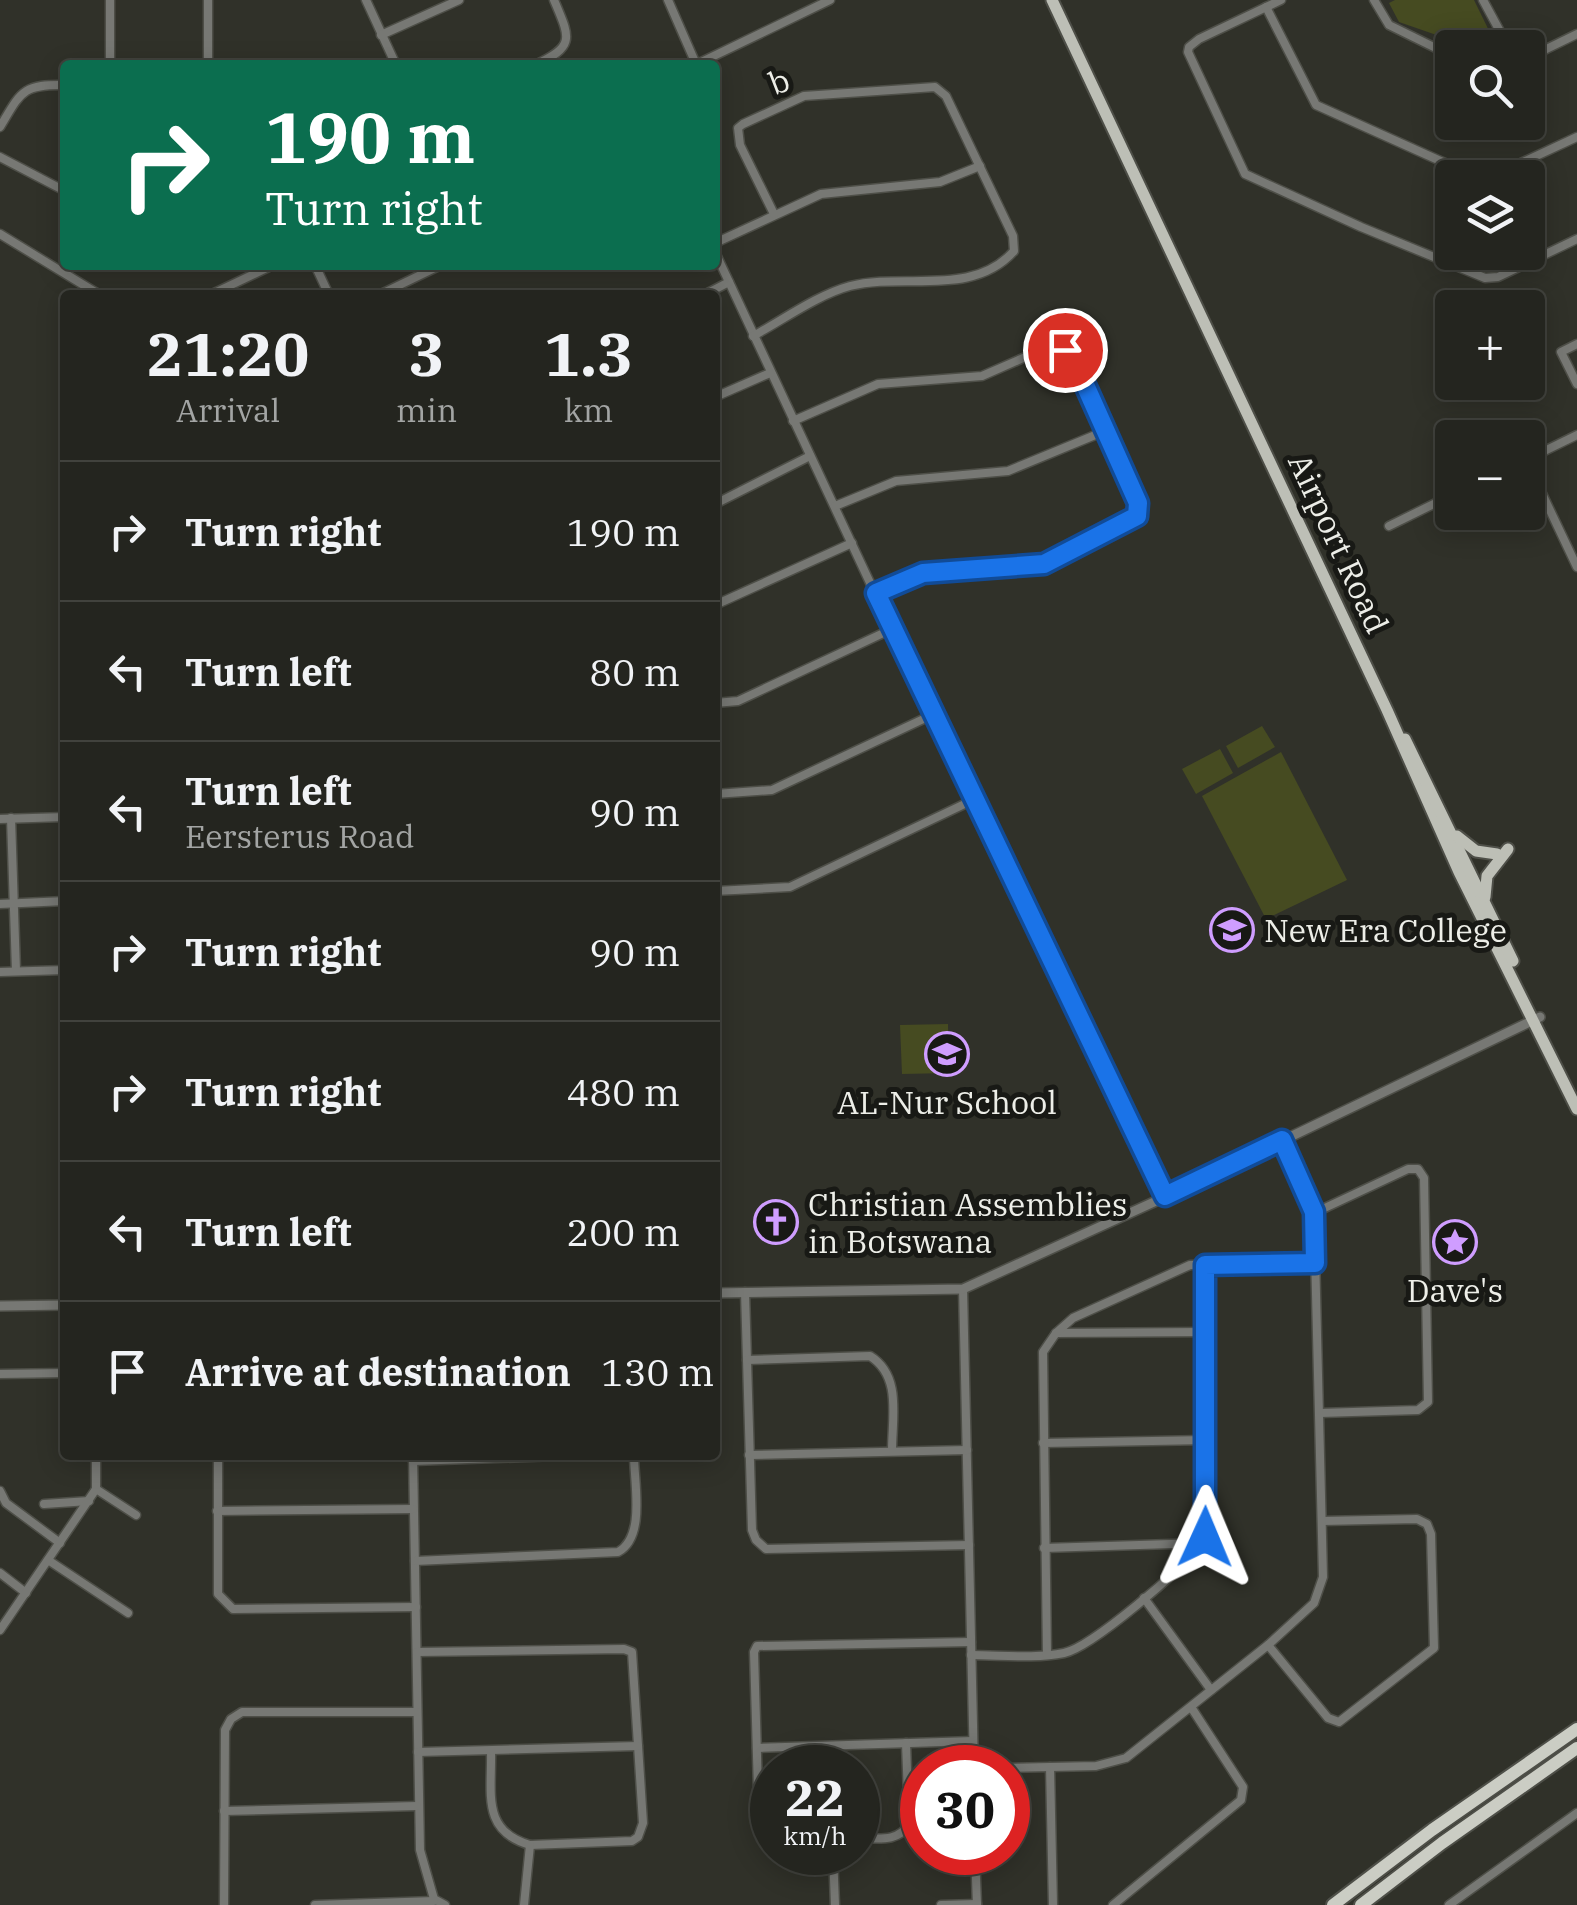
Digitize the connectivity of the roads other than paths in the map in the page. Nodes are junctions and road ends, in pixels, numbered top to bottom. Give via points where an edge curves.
1 (110, 0) edge
2 (208, 0) edge
3 (366, 0) edge
4 (459, 0) edge
5 (554, 0) edge
6 (668, 0) edge
7 (830, 0) edge
8 (1052, 0) edge
9 (1281, 0) edge
10 (1374, 0) edge
11 (1483, 0) edge
12 (1266, 8) junction
13 (1499, 30) edge
14 (1577, 34) edge
15 (381, 35) junction
16 (1435, 48) edge
17 (1545, 50) edge
18 (110, 60) edge
19 (208, 60) edge
20 (394, 60) edge
21 (546, 60) edge
22 (694, 60) edge
23 (706, 60) edge
24 (60, 85) edge
25 (0, 128) edge
26 (1577, 136) edge
27 (0, 157) edge
28 (980, 166) junction
29 (60, 183) edge
30 (54, 184) junction
31 (60, 188) edge
32 (774, 214) junction
33 (0, 234) edge
34 (1577, 239) edge
35 (720, 241) edge
36 (720, 264) edge
37 (262, 270) edge
38 (431, 270) edge
39 (728, 282) junction
40 (92, 290) edge
41 (220, 290) edge
42 (390, 290) edge
43 (713, 290) edge
44 (753, 336) junction
45 (1577, 344) edge
46 (770, 373) junction
47 (1577, 384) edge
48 (720, 395) edge
49 (793, 421) junction
50 (1105, 431) junction
51 (1577, 435) edge
52 (1545, 452) edge
53 (810, 456) junction
54 (1545, 498) edge
55 (720, 501) edge
56 (1435, 504) edge
57 (834, 506) junction
58 (1390, 526) dead end
59 (852, 543) junction
60 (1577, 567) edge
61 (876, 593) junction
62 (720, 603) edge
63 (892, 628) junction
64 (720, 704) edge
65 (1387, 710) junction
66 (932, 715) junction
67 (720, 794) edge
68 (973, 800) junction
69 (11, 818) junction
70 (60, 818) edge
71 (0, 819) edge
72 (1448, 825) junction
73 (720, 891) edge
74 (60, 901) edge
75 (1484, 902) junction
76 (0, 904) edge
77 (14, 904) junction
78 (60, 970) edge
79 (16, 971) junction
80 (0, 972) edge
81 (1537, 1018) junction
82 (1577, 1094) edge
83 (1577, 1109) edge
84 (1282, 1140) junction
85 (1165, 1196) junction
86 (1314, 1212) junction
87 (1315, 1263) junction
88 (1205, 1265) junction
89 (963, 1289) junction
90 (720, 1292) edge
91 (745, 1292) junction
92 (60, 1305) edge
93 (0, 1306) edge
94 (1205, 1332) junction
95 (1056, 1333) junction
96 (747, 1360) junction
97 (60, 1373) edge
98 (0, 1374) edge
99 (1320, 1413) junction
100 (1206, 1440) junction
101 (1043, 1443) junction
102 (967, 1450) junction
103 (892, 1451) junction
104 (749, 1455) junction
105 (96, 1460) edge
106 (218, 1460) edge
107 (413, 1460) edge
108 (634, 1460) edge
109 (96, 1490) junction
110 (0, 1491) edge
111 (89, 1501) junction
112 (44, 1504) dead end
113 (414, 1510) junction
114 (217, 1511) junction
115 (136, 1515) dead end
116 (1322, 1521) junction
117 (60, 1543) junction
118 (1203, 1543) junction
119 (969, 1545) junction
120 (1044, 1548) junction
121 (48, 1560) junction
122 (415, 1561) junction
123 (0, 1573) edge
124 (26, 1593) junction
125 (1144, 1598) junction
126 (416, 1607) junction
127 (128, 1613) dead end
128 (0, 1630) edge
129 (971, 1642) junction
130 (1268, 1644) junction
131 (417, 1652) junction
132 (971, 1655) junction
133 (1047, 1655) junction
134 (1211, 1690) junction
135 (1191, 1706) junction
136 (417, 1712) junction
137 (1577, 1729) edge
138 (973, 1741) junction
139 (906, 1743) junction
140 (758, 1745) edge
141 (847, 1745) edge
142 (973, 1745) edge
143 (638, 1746) junction
144 (1577, 1748) edge
145 (418, 1752) junction
146 (491, 1752) junction
147 (1030, 1767) edge
148 (1050, 1767) junction
149 (418, 1806) junction
150 (224, 1810) junction
151 (1577, 1813) edge
152 (880, 1838) edge
153 (530, 1845) junction
154 (834, 1875) edge
155 (976, 1875) edge
156 (434, 1902) edge
157 (977, 1904) edge
158 (224, 1905) edge
159 (315, 1905) edge
160 (444, 1905) edge
161 (524, 1905) edge
162 (835, 1905) edge
163 (941, 1905) edge
164 (1053, 1905) edge
165 (1113, 1905) edge
166 (1333, 1905) edge
167 (1360, 1905) edge
168 (1449, 1905) edge

1 - 18 street
2 - 19 street
3 - 15 street
4 - 15 street
5 - 21 street via 568,42
6 - 22 street
7 - 23 street
8 - 65 main road, Airport Road
9 - 12 street
10 - 16 street via 1389,26
11 - 13 street
12 - 26 street via 1316,105 1465,172 1493,176
12 - 34 street via 1199,39 1188,52 1245,174 1485,278
14 - 17 street
15 - 20 street
24 - 25 street via 26,88
27 - 30 street
28 - 32 street via 940,182 821,194
28 - 32 street, b via 946,96 935,87 804,96 738,128
28 - 44 street via 1013,236 1008,258 961,280 855,285
29 - 30 street
30 - 31 street
32 - 35 street
33 - 40 street
36 - 39 street
37 - 41 street
38 - 42 street
39 - 43 street
39 - 44 street
44 - 46 street
45 - 47 street via 1561,352
46 - 48 street
46 - 49 street
49 - 50 street via 878,384 982,376 1054,347 1073,358
49 - 53 street
50 - 57 street via 1008,471 896,481
50 - 61 street via 1138,503 1133,520 1044,564 923,573
51 - 52 street
53 - 55 street
53 - 57 street
54 - 60 street
56 - 58 street
57 - 59 street
59 - 61 street
59 - 62 street
61 - 63 street
63 - 64 street via 738,702
63 - 66 street
65 - 72 main road
65 - 81 main road, Airport Road via 1459,872
66 - 67 street via 772,790
66 - 68 street
68 - 73 street via 790,887
68 - 85 street
69 - 70 street
69 - 71 street
69 - 77 street
72 - 75 main road
72 - 75 main road via 1476,850 1503,851 1487,876
74 - 77 street
75 - 81 main road
76 - 77 street
77 - 79 street
78 - 79 street
79 - 80 street
81 - 82 main road
81 - 83 main road, Airport Road
81 - 84 street
84 - 85 street
84 - 86 street
85 - 89 street
86 - 87 street
86 - 99 street via 1408,1169 1424,1178 1428,1402 1418,1410
87 - 88 street
87 - 99 street
88 - 94 street
88 - 95 street via 1178,1269 1073,1318
89 - 91 street
89 - 102 street
90 - 91 street
91 - 96 street
92 - 93 street
94 - 95 street
94 - 100 street
95 - 101 street via 1041,1357
96 - 103 street via 870,1356 882,1363 891,1376
96 - 104 street
97 - 98 street
99 - 116 street
100 - 101 street
100 - 118 street
101 - 120 street
102 - 103 street
102 - 119 street
103 - 104 street
104 - 119 street via 752,1530 766,1548
105 - 109 street
106 - 114 street
107 - 113 street
108 - 122 street via 634,1534 618,1552
109 - 111 street
109 - 115 street
110 - 117 street via 6,1503
111 - 112 street
111 - 117 street
113 - 114 street
113 - 122 street
114 - 126 street via 218,1594 233,1609
116 - 130 street via 1318,1598
116 - 130 street via 1427,1524 1434,1648 1339,1722 1328,1718
117 - 121 street
118 - 120 street
118 - 125 street
119 - 129 street
120 - 133 street
121 - 124 street
121 - 127 street
122 - 126 street
123 - 124 street
124 - 128 street
125 - 133 street via 1078,1648
125 - 134 street
126 - 131 street
129 - 132 street
129 - 140 street via 757,1646
130 - 134 street
131 - 136 street
131 - 143 street via 632,1652
132 - 133 street
132 - 138 street
134 - 135 street
135 - 148 street via 1126,1758
135 - 165 street via 1244,1794
136 - 145 street
136 - 150 street via 242,1712 225,1730
137 - 166 highway
138 - 139 street
138 - 142 street
139 - 141 street
139 - 152 street via 909,1824 903,1833
143 - 146 street
143 - 153 street via 644,1823 638,1837 624,1844
144 - 167 highway
145 - 146 street
145 - 149 street
146 - 153 street via 493,1816 501,1831
147 - 148 street
148 - 164 street
149 - 150 street
149 - 156 street via 420,1850
150 - 158 street
151 - 168 street
153 - 161 street
154 - 162 street
155 - 157 street
156 - 159 street
156 - 160 street
157 - 163 street

